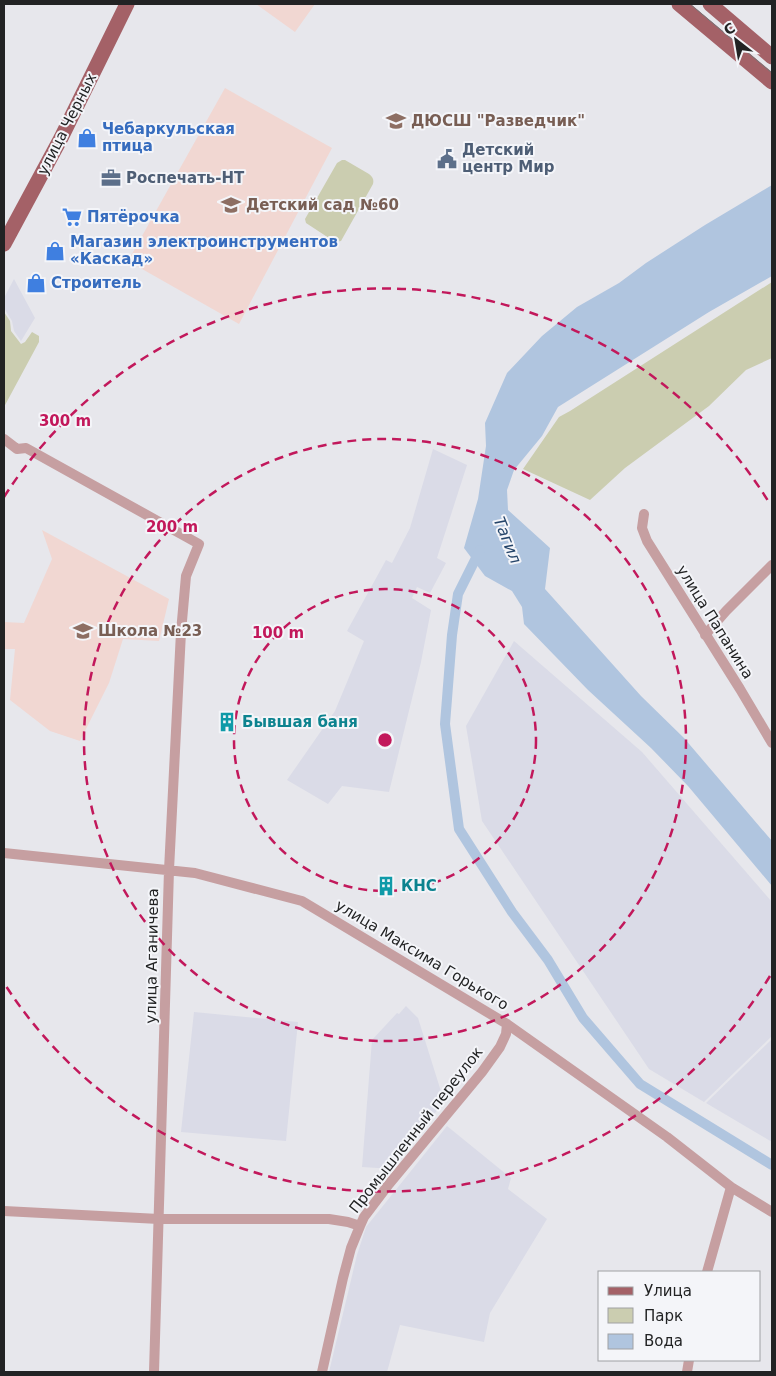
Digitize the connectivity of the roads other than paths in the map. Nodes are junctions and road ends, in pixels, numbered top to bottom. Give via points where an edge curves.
1 (127, 4) edge
2 (679, 4) edge
3 (710, 4) edge
4 (772, 57) edge
5 (772, 82) edge
6 (5, 237) edge
7 (4, 439) edge
8 (644, 514) dead end
9 (772, 565) edge
10 (705, 634) junction
11 (772, 743) edge
12 (4, 853) edge
13 (169, 870) junction
14 (507, 1024) junction
15 (731, 1187) junction
16 (4, 1211) edge
17 (772, 1212) edge
18 (159, 1219) junction
19 (360, 1226) junction
20 (707, 1271) edge
21 (154, 1372) edge
22 (322, 1372) edge

1 - 6 main road, улица Черных via 61,138
2 - 5 main road
3 - 4 main road
7 - 13 street, улица Аганичева via 17,449 26,448 199,544 186,576 184,595
8 - 10 street, улица Папанина via 642,528 647,541
9 - 10 street
10 - 11 street, улица Папанина
12 - 13 street, улица Максима Горького
13 - 14 street, улица Максима Горького via 195,873 302,901
13 - 18 street, улица Аганичева
14 - 15 street, улица Максима Горького via 667,1137
14 - 19 street, Промышленный переулок via 500,1047 482,1072 389,1184
15 - 17 street, улица Максима Горького
15 - 20 street
16 - 18 street
18 - 19 street via 329,1220
18 - 21 street, улица Аганичева
19 - 22 street, Промышленный переулок via 342,1278

